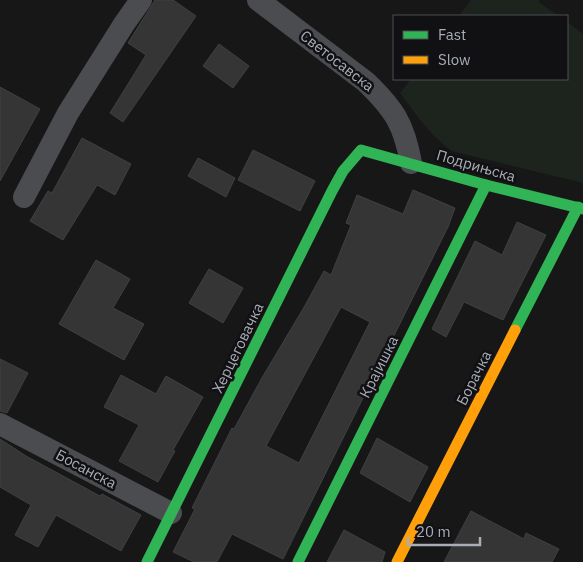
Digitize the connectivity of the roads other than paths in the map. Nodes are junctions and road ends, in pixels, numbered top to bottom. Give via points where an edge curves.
1 (141, 0) edge
2 (258, 0) edge
3 (361, 150) joint
4 (412, 163) junction
5 (486, 185) junction
6 (24, 197) dead end
7 (581, 208) edge
8 (0, 424) edge
9 (171, 514) junction
10 (146, 562) edge
11 (298, 562) edge
12 (397, 562) edge

1 - 6 street via 68,113
2 - 4 street, Светосавска via 378,93 395,114 407,138
3 - 4 street, Подрињска
3 - 9 street, Херцеговачка via 343,171 332,191
4 - 5 street, Подрињска
5 - 7 street, Подрињска
5 - 11 street, Крајишка
7 - 12 street, Борачка
8 - 9 street, Босанска
9 - 10 street, Херцеговачка

